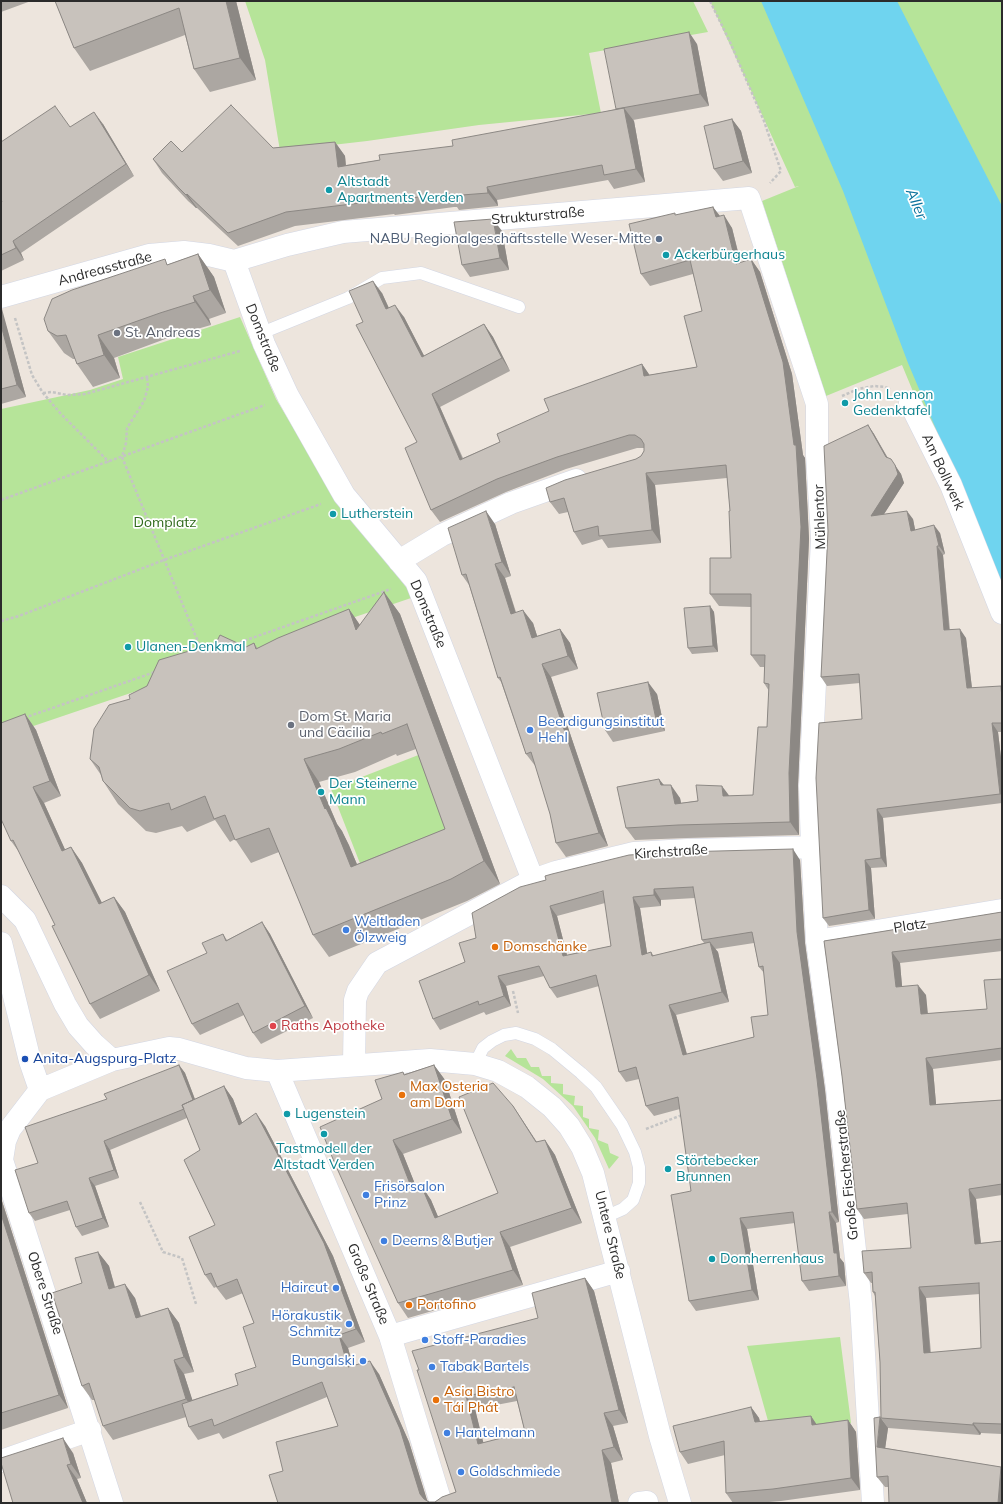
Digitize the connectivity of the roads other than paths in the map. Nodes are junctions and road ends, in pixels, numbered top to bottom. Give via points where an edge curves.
1 (749, 198) joint
2 (234, 261) junction
3 (4, 296) edge
4 (519, 307) dead end
5 (262, 339) junction
6 (910, 403) road end
7 (591, 475) edge
8 (399, 561) junction
9 (1002, 613) edge
10 (812, 847) junction
11 (533, 880) junction
12 (1, 896) edge
13 (1002, 910) edge
14 (817, 941) junction
15 (1, 943) edge
16 (112, 1060) junction
17 (475, 1064) junction
18 (354, 1065) junction
19 (277, 1071) junction
20 (40, 1090) junction
21 (605, 1217) junction
22 (619, 1271) junction
23 (390, 1336) junction
24 (90, 1430) junction
25 (1, 1461) edge
26 (112, 1503) edge
27 (441, 1503) edge
28 (680, 1503) edge
29 (873, 1503) edge

1 - 2 street, Strukturstraße via 343,232
1 - 10 street, Mühlentor via 817,404 822,540 810,786
2 - 3 street, Andreasstraße via 184,252 149,255
2 - 5 street, Domstraße
4 - 5 lane via 421,273 382,278 348,298
5 - 8 street, Domstraße via 288,396 344,495
6 - 9 street, Am Bollwerk via 950,485
7 - 8 street via 511,503 442,535
8 - 11 street, Domstraße via 416,581
10 - 11 street, Kirchstraße via 634,853
10 - 14 street, Große Fischerstraße
11 - 18 street via 377,963 358,991 355,1000
12 - 16 street via 25,920 78,1026
13 - 14 street, Platz
14 - 29 street, Große Fischerstraße via 837,1088 861,1304
15 - 20 street via 30,1061
16 - 19 street via 169,1048 246,1068
16 - 20 street
17 - 18 street, Untere Straße via 430,1060
17 - 21 street, Untere Straße via 498,1071 527,1087 552,1107 569,1126 594,1173
17 - 21 lane via 483,1048 492,1041 516,1033 535,1039 596,1086 628,1136 636,1152 639,1167 639,1184 633,1200 623,1209
18 - 19 street
19 - 23 street, Große Straße
20 - 24 street, Obere Straße via 10,1129 2,1160
21 - 22 street, Untere Straße
22 - 23 street
22 - 28 street, Untere Straße via 660,1436
23 - 27 street, Große Straße
24 - 25 street
24 - 26 street, Obere Straße

